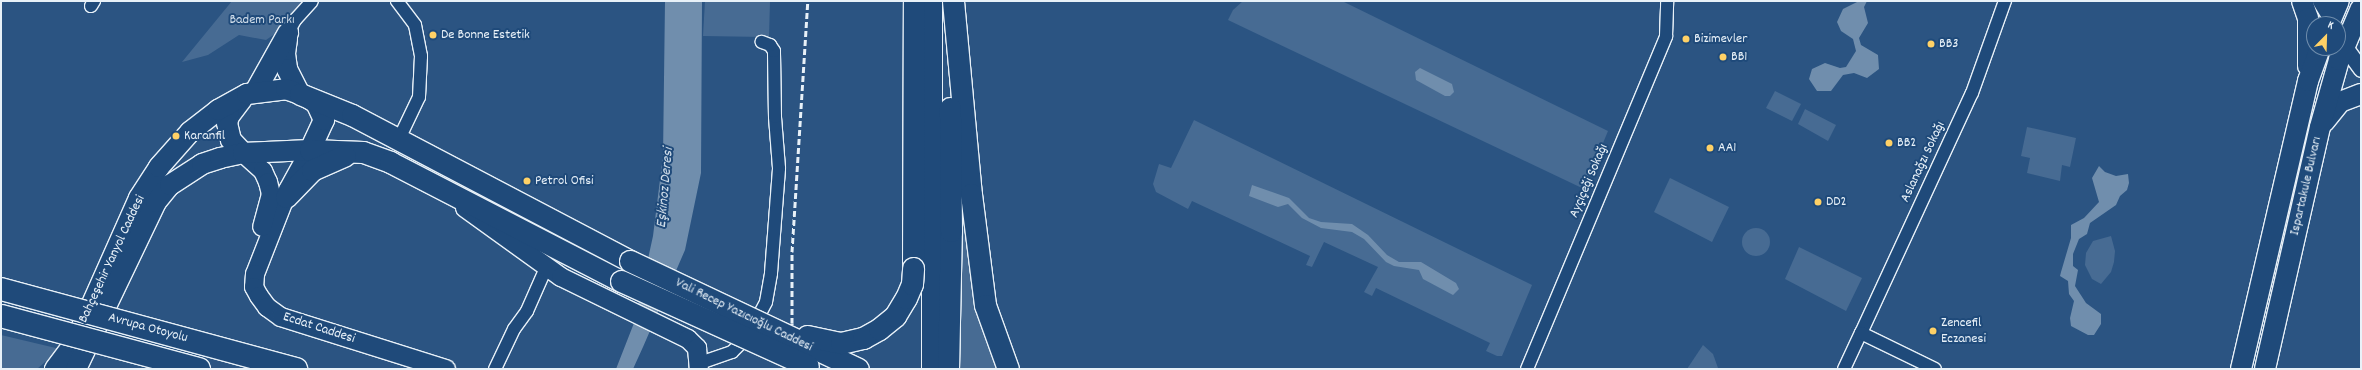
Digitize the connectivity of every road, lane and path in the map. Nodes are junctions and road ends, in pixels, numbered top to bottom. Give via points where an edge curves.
1 (312, 1) edge
2 (397, 1) edge
3 (914, 1) edge
4 (932, 1) edge
5 (953, 1) edge
6 (1668, 1) edge
7 (2005, 1) edge
8 (2302, 1) edge
9 (2320, 1) edge
10 (2339, 1) edge
11 (2350, 1) edge
12 (2328, 16) edge
13 (2337, 16) edge
14 (2359, 21) edge
15 (2346, 26) edge
16 (288, 33) junction
17 (762, 42) dead end
18 (2346, 46) edge
19 (2317, 56) edge
20 (2331, 56) edge
21 (2361, 68) edge
22 (2308, 81) junction
23 (258, 92) junction
24 (2361, 94) edge
25 (303, 95) junction
26 (2320, 127) junction
27 (399, 139) junction
28 (310, 150) junction
29 (355, 152) junction
30 (243, 153) junction
31 (425, 179) junction
32 (286, 197) junction
33 (546, 268) junction
34 (1, 289) edge
35 (1, 316) edge
36 (763, 322) junction
37 (1862, 333) junction
38 (700, 366) edge
39 (811, 368) edge
40 (55, 369) edge
41 (76, 369) edge
42 (199, 369) edge
43 (296, 369) edge
44 (409, 369) edge
45 (446, 369) edge
46 (495, 369) edge
47 (858, 369) edge
48 (932, 369) edge
49 (948, 369) edge
50 (1008, 369) edge
51 (1527, 369) edge
52 (1844, 369) edge
53 (1935, 369) edge
54 (2241, 369) edge
55 (2265, 369) edge

1 - 16 street via 294,20
2 - 27 street via 415,25 421,56 419,97
3 - 36 highway, bridge via 912,284 896,316 862,338 841,343 808,337
4 - 48 main road
5 - 49 highway via 948,22 951,231
5 - 50 highway via 971,194 984,297
6 - 51 street, Ayçiçeği Sokağı via 1666,36
7 - 37 street, Aslanağzı Sokağı via 1972,93
8 - 22 main road via 2308,18
9 - 12 street
10 - 13 main road, Ispartakule Bulvarı
11 - 14 main road
14 - 15 main road, Ispartakule Bulvarı
16 - 23 main road
16 - 25 main road via 285,54 287,68
17 - 38 street via 774,51 775,117 780,168 772,273 766,302 752,330 732,352
18 - 21 street
19 - 22 main road, Ispartakule Bulvarı
20 - 26 main road, Ispartakule Bulvarı
22 - 54 main road, Ispartakule Bulvarı
23 - 25 main road via 286,89
23 - 30 main road via 237,104 227,123 231,140
23 - 40 main road, Bahçeşehir Yanyol Caddesi via 218,110 190,132 159,167 139,198 117,242 75,342
24 - 26 main road via 2340,102
25 - 27 highway, Vali Recep Yazıcıoğlu Caddesi via 352,115
25 - 28 main road via 316,103 324,120
26 - 55 main road, Ispartakule Bulvarı
27 - 36 highway, Vali Recep Yazıcıoğlu Caddesi, bridge via 630,261
28 - 29 highway, Vali Recep Yazıcıoğlu Caddesi
28 - 30 main road
28 - 32 main road, Ecdat Caddesi
29 - 31 highway, Vali Recep Yazıcıoğlu Caddesi via 390,162
29 - 32 highway via 312,170
30 - 41 main road, Bahçeşehir Yanyol Caddesi via 202,164 170,185 156,202
30 - 44 main road, Ecdat Caddesi via 262,171 271,194 243,276 246,300 271,322
31 - 33 main road
31 - 39 highway, Vali Recep Yazıcıoğlu Caddesi, bridge via 621,281
32 - 45 main road, Ecdat Caddesi via 255,274 254,287 267,307 281,317
33 - 38 main road via 619,307 688,339 697,348
33 - 46 street via 527,311 514,329
34 - 43 highway, Avrupa Otoyolu, bridge
35 - 42 highway, Avrupa Otoyolu, bridge
36 - 47 highway, Vali Recep Yazıcıoğlu Caddesi, bridge
37 - 52 street
37 - 53 street

